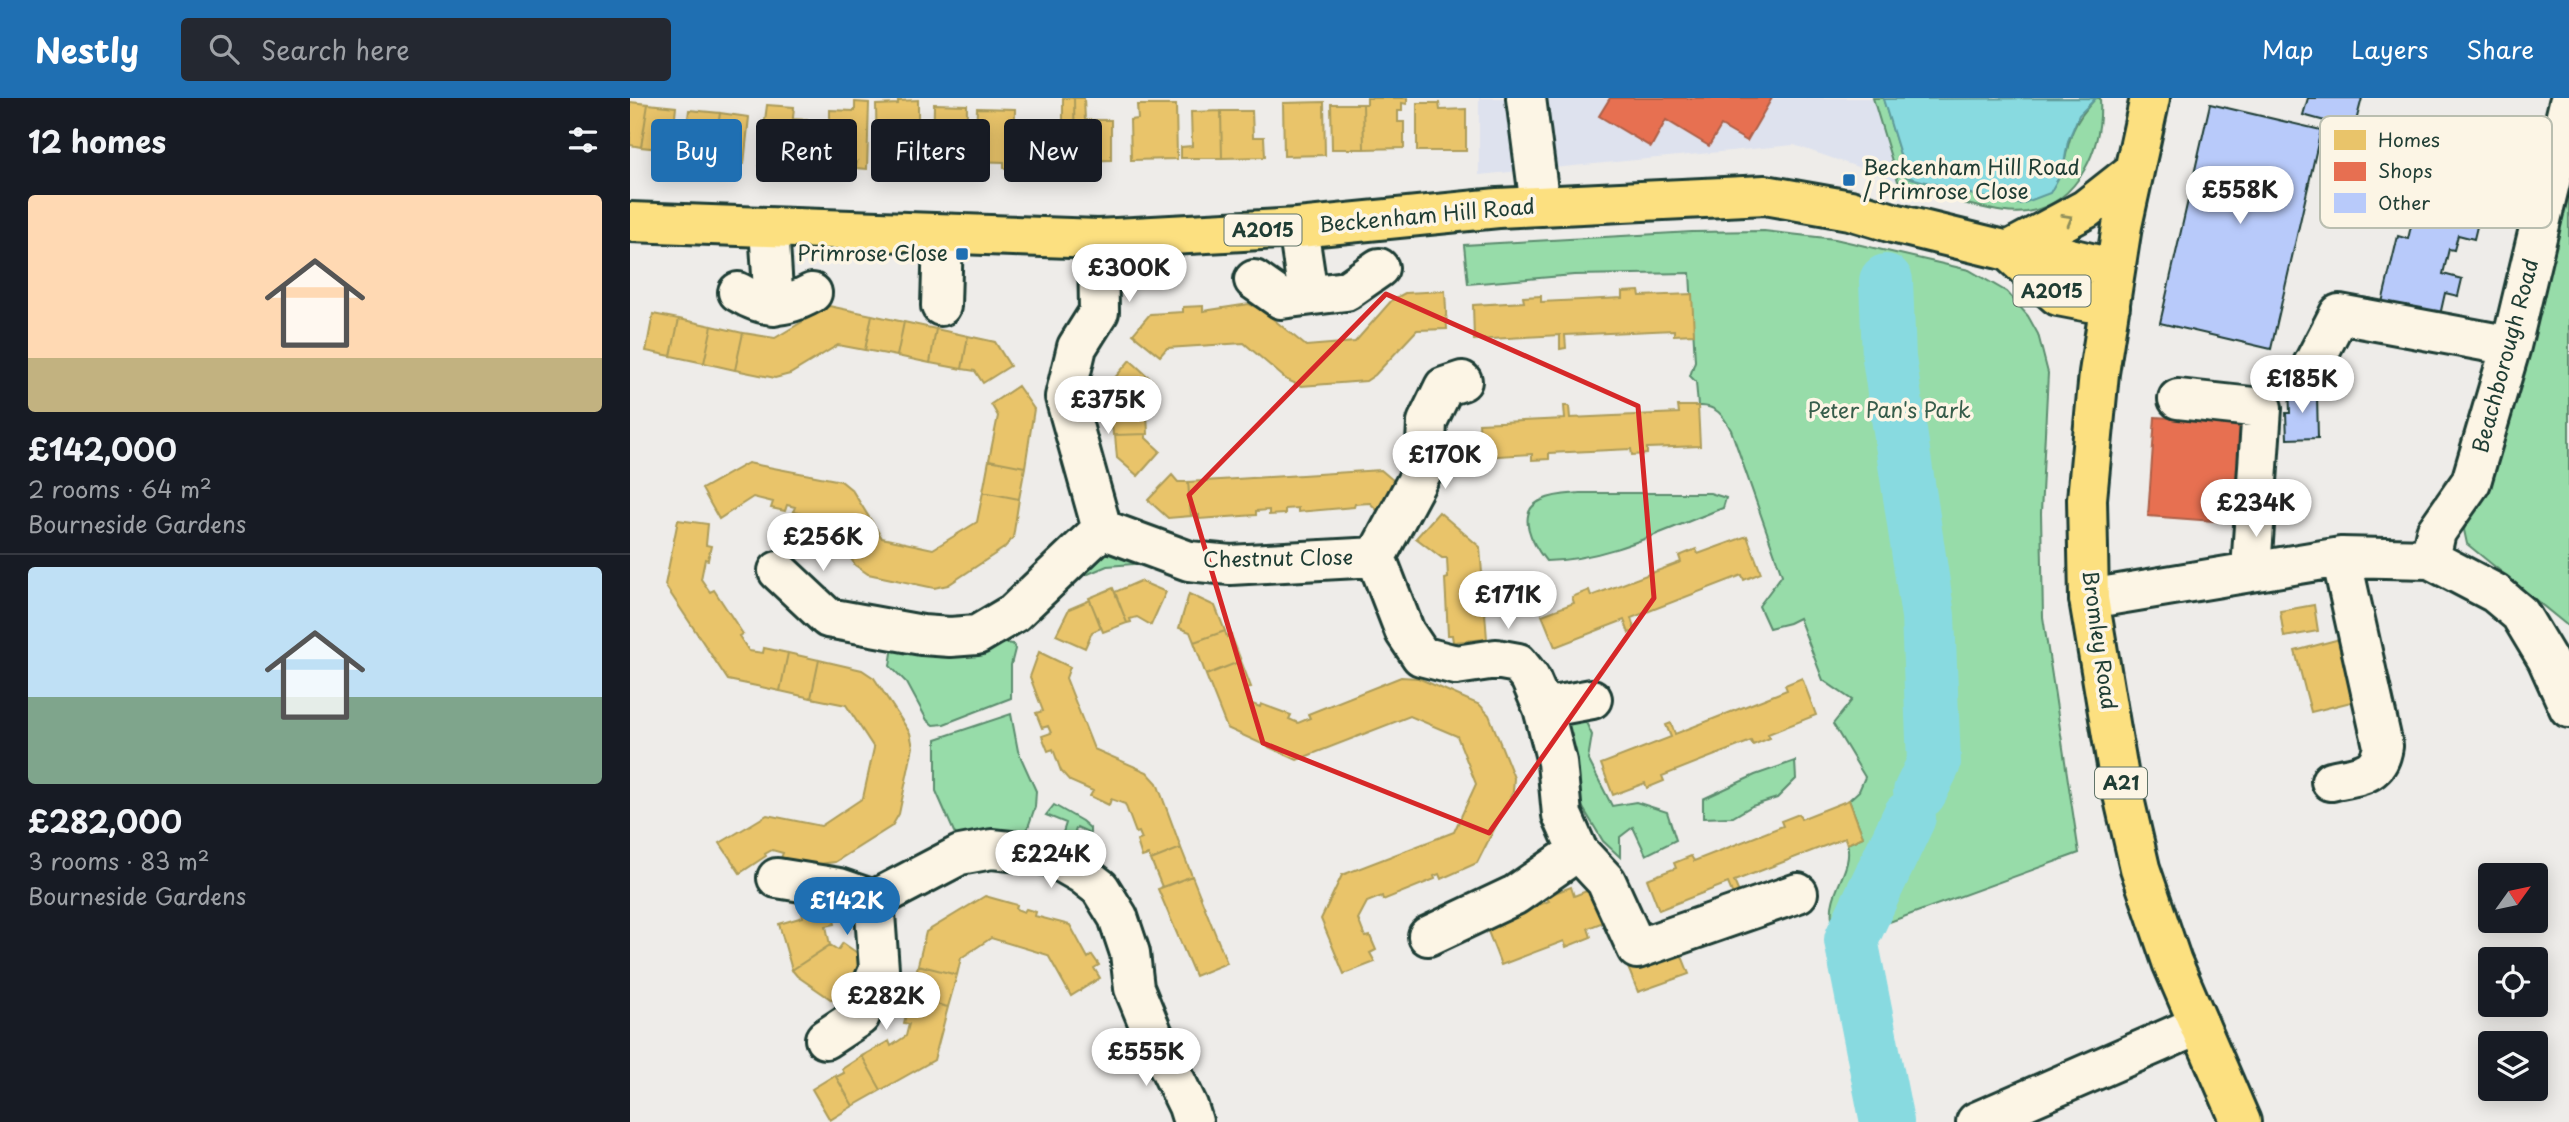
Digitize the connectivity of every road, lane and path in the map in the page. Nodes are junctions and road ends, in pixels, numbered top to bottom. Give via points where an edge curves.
1 (1526, 98) edge
2 (2150, 98) edge
3 (2569, 103) edge
4 (2133, 172) junction
5 (2561, 174) edge
6 (2552, 205) edge
7 (1540, 206) junction
8 (630, 222) edge
9 (769, 228) junction
10 (1298, 228) junction
11 (2545, 228) edge
12 (943, 234) junction
13 (1098, 239) junction
14 (2008, 251) junction
15 (1379, 268) dead end
16 (2115, 269) junction
17 (1254, 279) dead end
18 (738, 292) dead end
19 (812, 293) dead end
20 (1308, 295) junction
21 (774, 306) junction
22 (938, 306) dead end
23 (2110, 306) junction
24 (2511, 346) junction
25 (2310, 370) dead end
26 (1462, 381) dead end
27 (2178, 399) dead end
28 (1101, 529) junction
29 (1376, 556) junction
30 (2341, 556) junction
31 (2430, 558) junction
32 (2251, 570) junction
33 (778, 571) dead end
34 (2089, 599) junction
35 (2558, 660) edge
36 (1592, 699) dead end
37 (1543, 708) junction
38 (2569, 708) edge
39 (2331, 781) dead end
40 (1578, 851) junction
41 (777, 878) dead end
42 (1798, 893) dead end
43 (874, 900) junction
44 (1428, 936) dead end
45 (2199, 1025) junction
46 (825, 1039) dead end
47 (1193, 1122) edge
48 (1976, 1122) edge
49 (2241, 1122) edge

1 - 7 street
2 - 4 main road, Bromley Road / A21
3 - 5 street, Beachborough Road
14 -> 4 main road via 2085,209
4 - 16 main road, Bromley Road / A21
5 - 6 street, Beachborough Road
7 - 10 main road, Beckenham Hill Road / A2015
7 - 14 main road, Beckenham Hill Road / A2015 via 1765,195 1850,210
8 - 9 main road, Beckenham Hill Road / A2015
9 - 12 main road, Beckenham Hill Road / A2015
9 - 21 street
10 - 13 main road, Beckenham Hill Road / A2015
10 - 20 street
11 - 24 street, Beachborough Road
12 - 13 main road, Beckenham Hill Road / A2015
12 - 22 street
13 - 28 street via 1099,312 1077,347 1065,397
14 - 16 main road, Beckenham Hill Road / A2015
14 - 23 main road, Beckenham Hill Road / A2015 via 2058,296
15 - 20 street via 1346,291
16 - 23 main road, Bromley Road / A21
17 - 20 street via 1281,299
18 - 21 street
19 - 21 street via 795,303
23 - 34 main road, Bromley Road / A21 via 2087,499
24 - 25 street via 2339,314
24 - 31 street, Beachborough Road via 2471,482 2437,532
26 - 29 street, Chestnut Close via 1444,387 1427,422 1425,466
27 - 32 street via 2262,408
28 - 29 street, Chestnut Close via 1189,561 1230,565
28 - 33 street via 1014,613 977,635 922,635 828,618
29 - 37 street, Chestnut Close via 1405,632 1421,656 1456,665 1496,659 1518,663
30 - 31 street
30 - 32 street
30 - 39 street via 2383,746 2381,759 2371,771
31 - 35 street via 2495,593 2520,614
32 - 34 street
34 - 45 main road, Bromley Road / A21 via 2119,777 2140,868
35 - 38 street
36 - 37 street
37 - 40 street, Chestnut Close via 1557,762 1562,815
40 - 42 street, Chestnut Close via 1606,881 1637,949
40 - 44 street via 1515,895
41 - 43 street via 839,888
43 - 46 street via 879,970 860,1016
43 - 47 street via 960,855 992,849 1049,855 1082,874 1100,888 1118,917 1130,953 1134,988
45 - 48 street
45 - 49 main road, Bromley Road / A21

